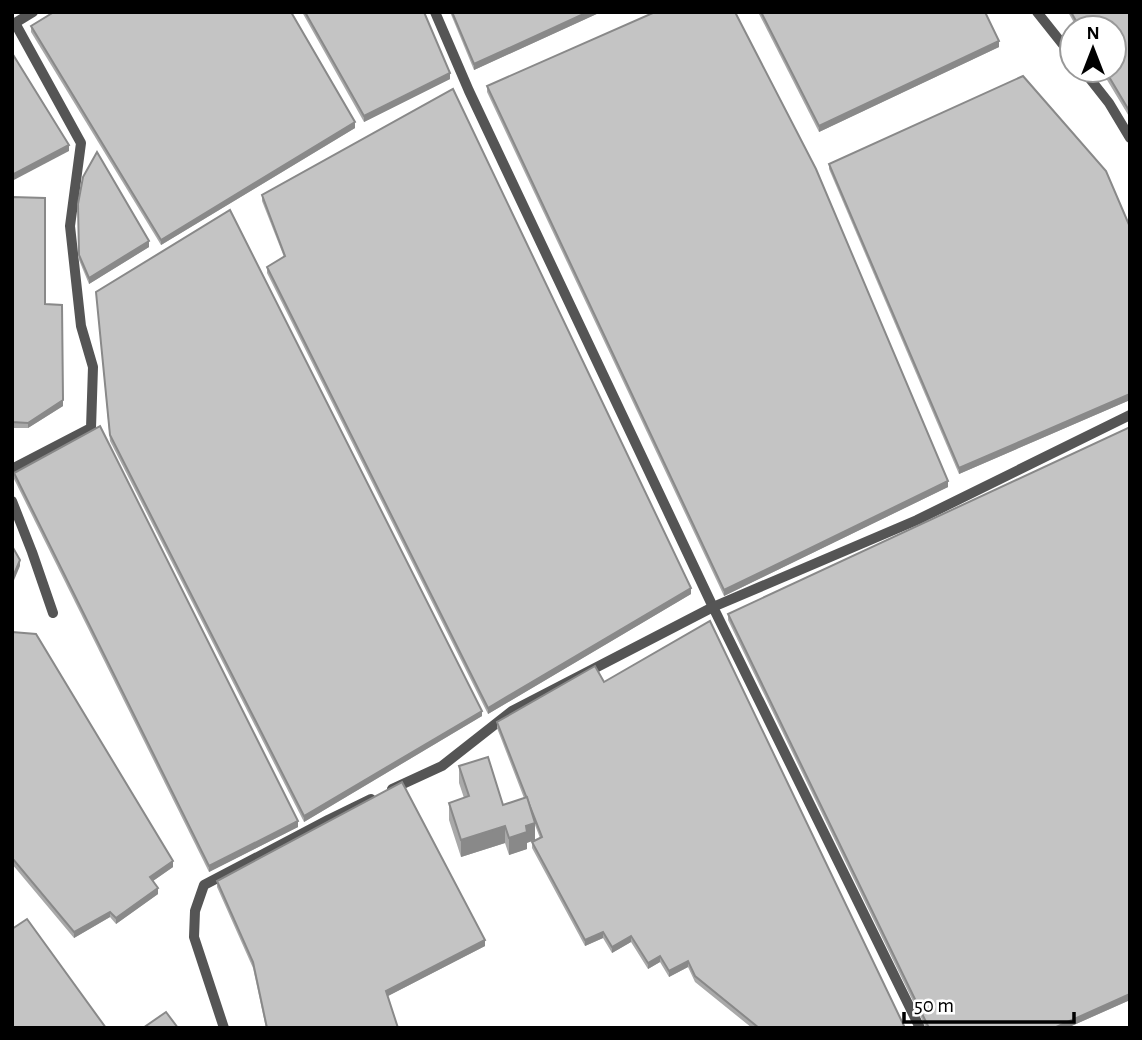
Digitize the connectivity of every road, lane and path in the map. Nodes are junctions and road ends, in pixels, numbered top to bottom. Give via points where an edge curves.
1 (33, 12) edge
2 (435, 12) edge
3 (1037, 12) edge
4 (1058, 39) edge
5 (1094, 84) edge
6 (1130, 138) edge
7 (1130, 415) edge
8 (12, 469) edge
9 (12, 500) edge
10 (713, 607) junction
11 (53, 613) dead end
12 (224, 1028) edge
13 (920, 1028) edge

1 - 8 lane via 15,23 81,143 69,226 81,326 93,367 91,428
2 - 10 lane
3 - 4 lane
5 - 6 lane
7 - 10 lane via 917,520
9 - 11 lane
10 - 12 lane via 512,711 442,766 204,885 195,911 194,937
10 - 13 lane

